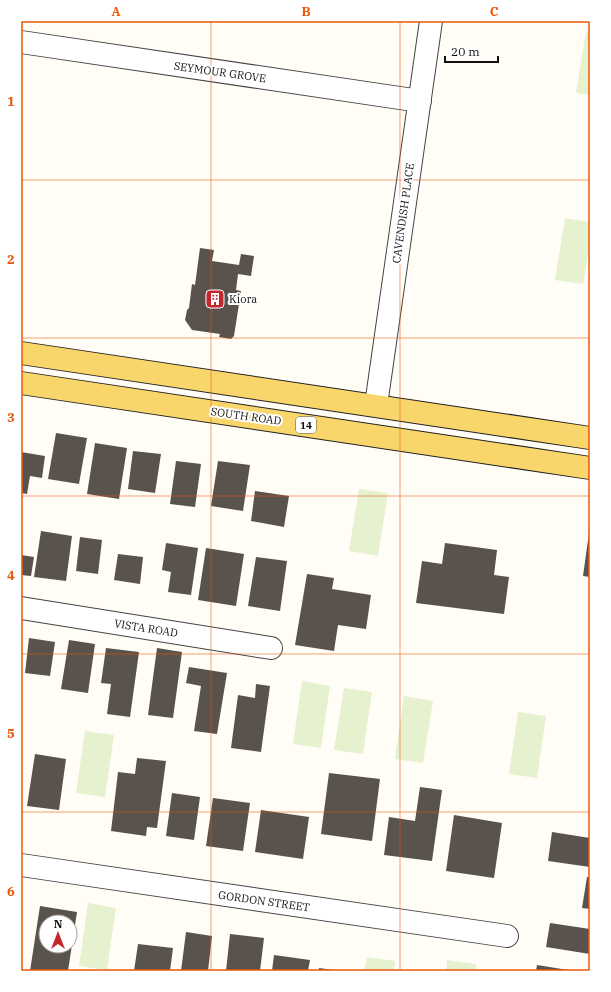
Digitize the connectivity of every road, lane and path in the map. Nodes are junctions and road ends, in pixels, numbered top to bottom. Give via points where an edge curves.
1 (431, 21) edge
2 (21, 42) edge
3 (420, 101) junction
4 (21, 353) edge
5 (21, 383) edge
6 (376, 405) junction
7 (590, 438) edge
8 (590, 468) edge
9 (21, 608) edge
10 (271, 648) dead end
11 (21, 865) edge
12 (507, 936) dead end

1 - 3 street, CAVENDISH PLACE
2 - 3 street, SEYMOUR GROVE
3 - 6 street, CAVENDISH PLACE
4 - 6 main road
5 - 8 main road, SOUTH ROAD / 14
6 - 7 main road
9 - 10 street, VISTA ROAD
11 - 12 street, GORDON STREET

